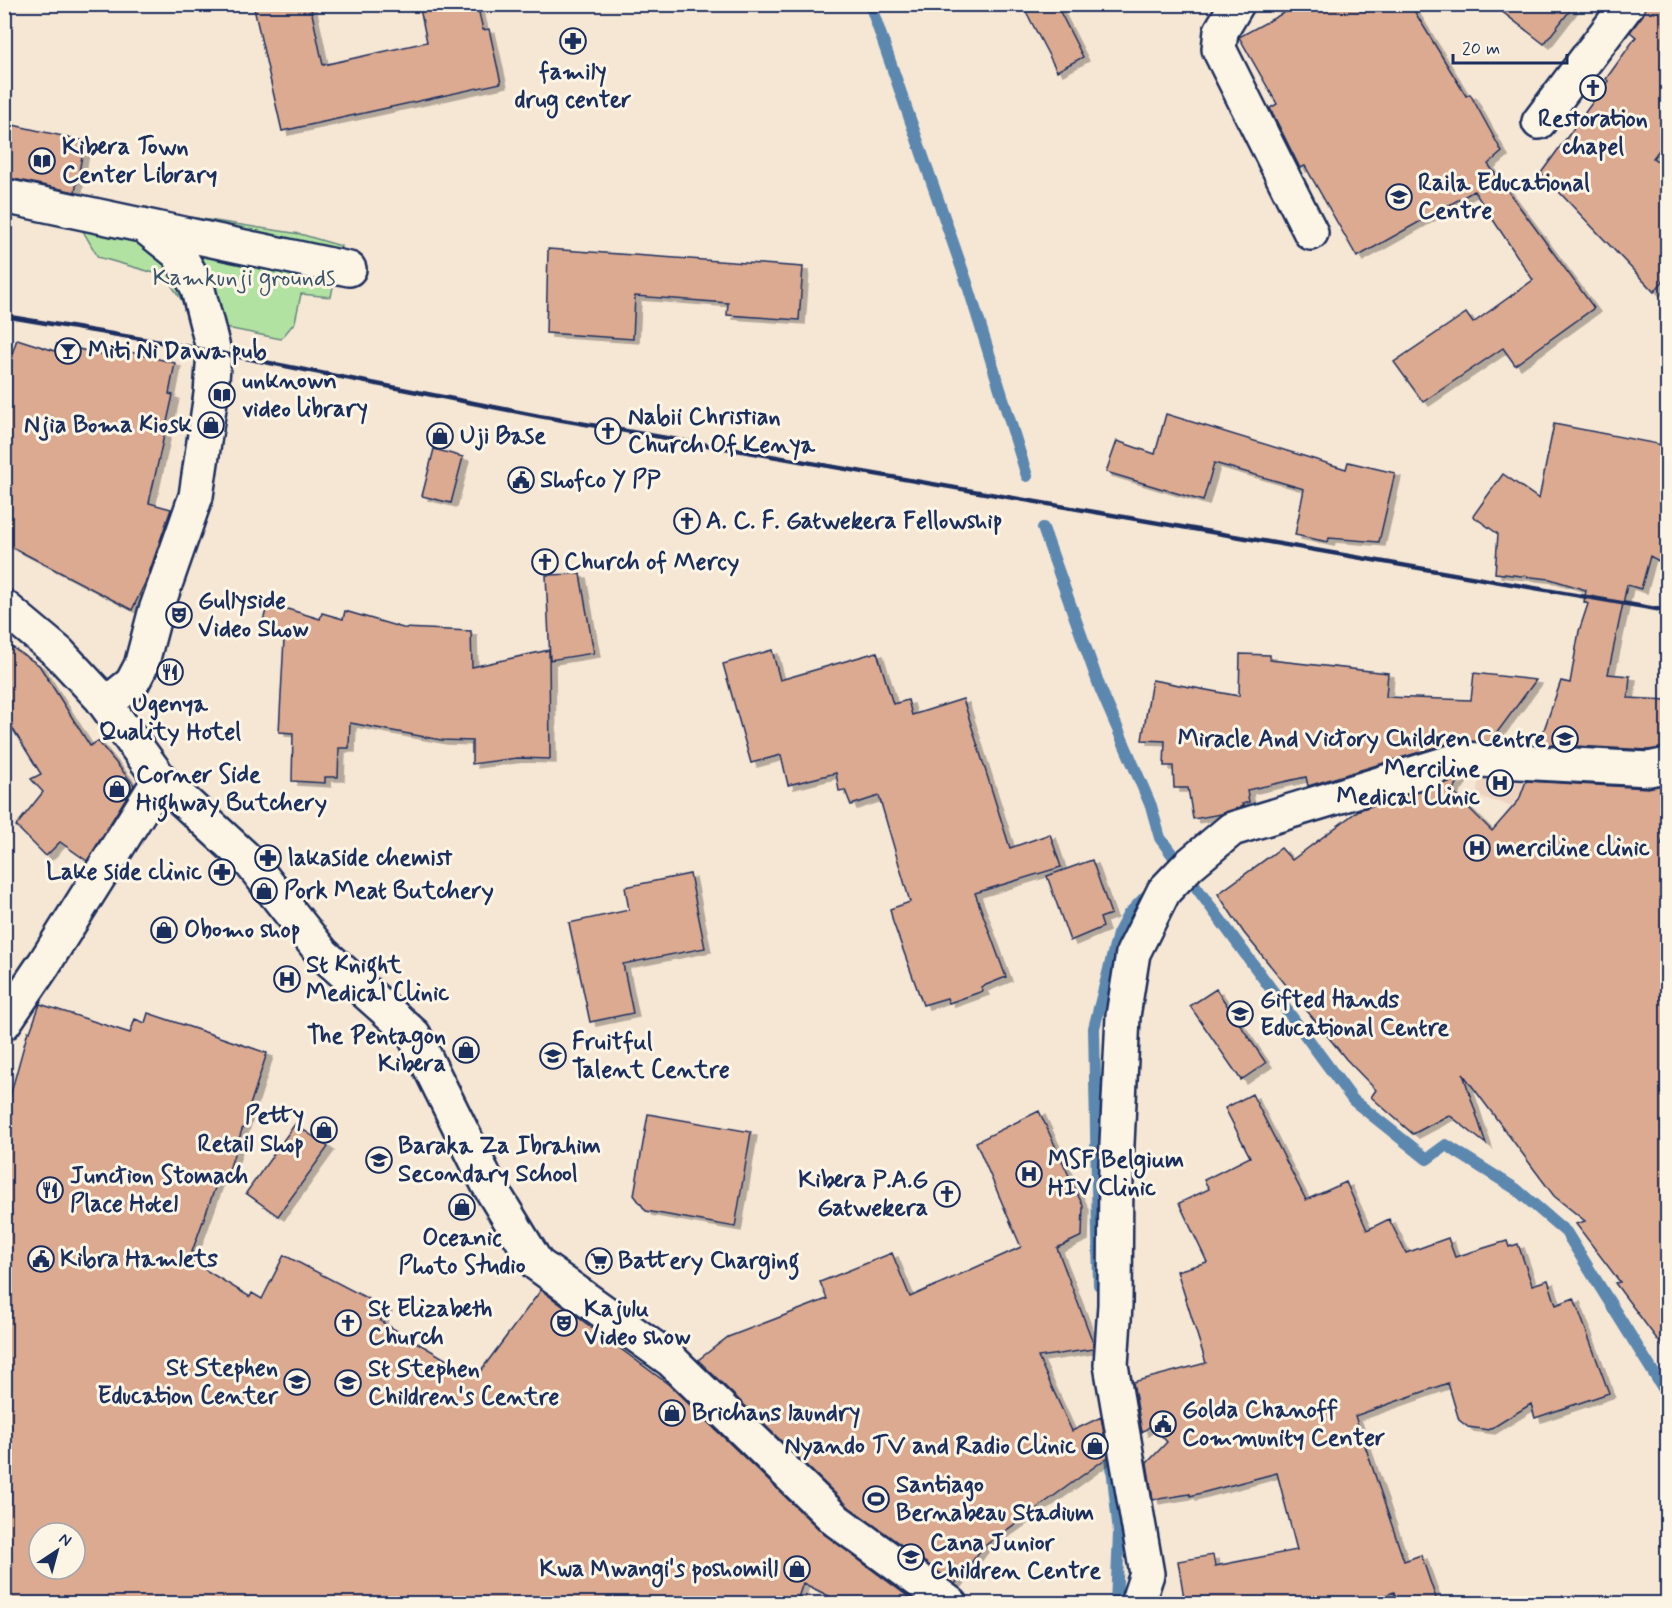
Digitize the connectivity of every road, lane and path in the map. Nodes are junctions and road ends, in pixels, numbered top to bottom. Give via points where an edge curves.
1 (1237, 4) edge
2 (1628, 4) edge
3 (1539, 122) dead end
4 (4, 196) edge
5 (143, 225) junction
6 (1311, 233) dead end
7 (349, 269) dead end
8 (4, 607) edge
9 (106, 704) junction
10 (1668, 765) edge
11 (160, 778) junction
12 (4, 1023) edge
13 (951, 1604) edge
14 (1137, 1604) edge

1 - 6 street via 1221,31 1219,49
2 - 3 street
4 - 5 street
5 - 7 street
5 - 9 street via 178,253 197,286 214,352 211,394 196,496 141,666 132,683
8 - 9 street via 59,653
9 - 11 street
10 - 14 street via 1649,770 1461,759 1232,829 1164,891 1133,953 1119,1075 1111,1365 1147,1574
11 - 12 street
11 - 13 street via 251,863 323,954 414,1035 487,1182 537,1264 671,1360 837,1521

